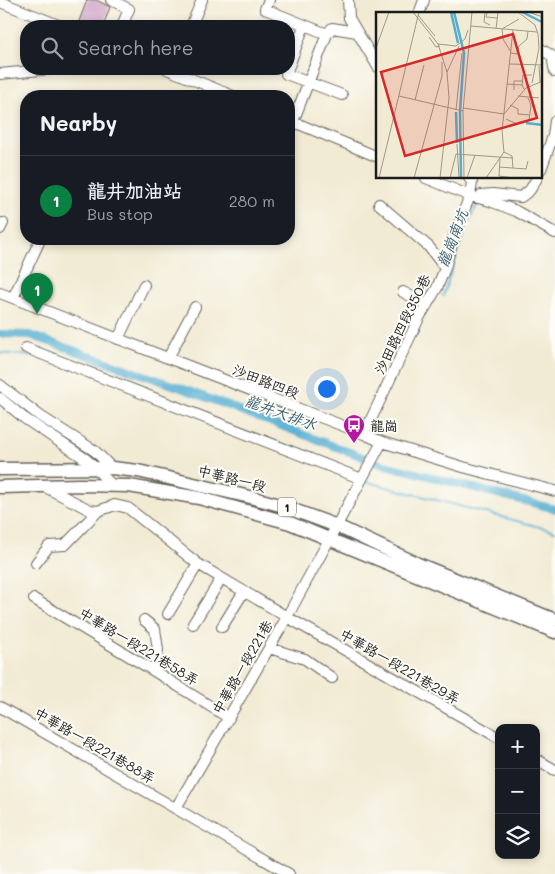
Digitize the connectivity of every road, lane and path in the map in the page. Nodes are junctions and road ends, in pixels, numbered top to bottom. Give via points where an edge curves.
1 (111, 0) edge
2 (202, 0) edge
3 (348, 0) edge
4 (0, 2) edge
5 (267, 5) edge
6 (46, 20) edge
7 (124, 20) edge
8 (194, 20) edge
9 (293, 20) edge
10 (295, 21) edge
11 (304, 26) junction
12 (329, 31) junction
13 (357, 32) junction
14 (295, 49) edge
15 (542, 50) edge
16 (376, 64) edge
17 (20, 72) edge
18 (555, 72) edge
19 (0, 74) edge
20 (184, 75) edge
21 (289, 75) edge
22 (308, 82) junction
23 (218, 90) edge
24 (342, 95) dead end
25 (295, 112) edge
26 (555, 121) edge
27 (295, 123) edge
28 (376, 156) edge
29 (542, 166) edge
30 (428, 179) edge
31 (470, 179) edge
32 (536, 179) edge
33 (470, 196) junction
34 (378, 204) dead end
35 (555, 232) edge
36 (38, 245) edge
37 (445, 268) junction
38 (144, 285) dead end
39 (403, 292) dead end
40 (0, 293) edge
41 (13, 298) junction
42 (427, 305) junction
43 (195, 307) dead end
44 (118, 338) junction
45 (26, 348) dead end
46 (168, 358) junction
47 (0, 386) edge
48 (0, 398) edge
49 (364, 434) junction
50 (379, 447) junction
51 (94, 468) junction
52 (112, 468) junction
53 (0, 469) edge
54 (364, 476) junction
55 (42, 485) junction
56 (112, 485) junction
57 (0, 487) edge
58 (555, 491) edge
59 (98, 511) junction
60 (337, 526) junction
61 (330, 539) junction
62 (36, 563) dead end
63 (198, 564) junction
64 (221, 578) junction
65 (244, 592) junction
66 (34, 599) dead end
67 (168, 614) dead end
68 (287, 617) junction
69 (144, 620) dead end
70 (555, 620) edge
71 (193, 624) dead end
72 (222, 627) dead end
73 (555, 632) edge
74 (269, 648) junction
75 (154, 670) junction
76 (332, 678) dead end
77 (0, 707) edge
78 (229, 718) junction
79 (495, 736) edge
80 (540, 762) edge
81 (555, 770) edge
82 (176, 808) junction
83 (289, 874) edge

1 - 7 street via 129,9
2 - 8 street
3 - 13 street via 349,18
4 - 6 street
5 - 9 street
10 - 11 street
11 - 12 street
11 - 14 street
12 - 13 street
12 - 22 street
13 - 16 street
15 - 18 street via 552,56
17 - 19 street
20 - 23 street
21 - 22 street
22 - 24 street
22 - 25 street
26 - 29 street
27 - 28 street
30 - 33 street
31 - 33 street
32 - 33 street via 521,198 493,194
33 - 35 street via 516,211
33 - 37 street, 沙田路四段350巷
34 - 37 street via 429,247
36 - 41 street
37 - 42 street, 沙田路四段350巷
38 - 44 street
39 - 42 street
40 - 41 street, 沙田路四段
41 - 44 street, 沙田路四段
42 - 49 street, 沙田路四段350巷
43 - 46 street
44 - 46 street, 沙田路四段
45 - 54 street
46 - 49 street, 沙田路四段
47 - 52 street via 95,451
48 - 51 street
49 - 50 street, 沙田路四段
50 - 54 street, 中華路一段221巷
50 - 58 street, 沙田路四段
51 - 52 main road, 中華路一段 / 1
51 - 53 main road, 中華路一段 / 1
51 - 56 street
52 - 60 main road, 中華路一段 / 1 via 250,497
54 - 60 street, 中華路一段221巷
55 - 56 main road, 中華路一段 / 1
55 - 57 main road, 中華路一段 / 1
55 - 59 street
56 - 61 main road, 中華路一段 / 1 via 199,498 290,523
59 - 62 street via 71,540 66,544 49,546
59 - 63 street, 中華路一段221巷29弄 via 115,505 128,508
60 - 61 street, 中華路一段221巷
60 - 70 main road, 中華路一段 / 1 via 418,564
61 - 68 street, 中華路一段221巷
61 - 73 main road, 中華路一段 / 1
63 - 64 street, 中華路一段221巷29弄
63 - 67 street
64 - 65 street, 中華路一段221巷29弄
64 - 71 street
65 - 68 street, 中華路一段221巷29弄
65 - 72 street
66 - 75 street, 中華路一段221巷58弄
68 - 74 street, 中華路一段221巷
68 - 79 street, 中華路一段221巷29弄
69 - 75 street via 156,629 158,650
74 - 76 street via 305,659
74 - 78 street, 中華路一段221巷
75 - 78 street, 中華路一段221巷58弄
77 - 82 street, 中華路一段221巷88弄
78 - 82 street, 中華路一段221巷
80 - 81 street
82 - 83 street, 中華路一段221巷88弄

